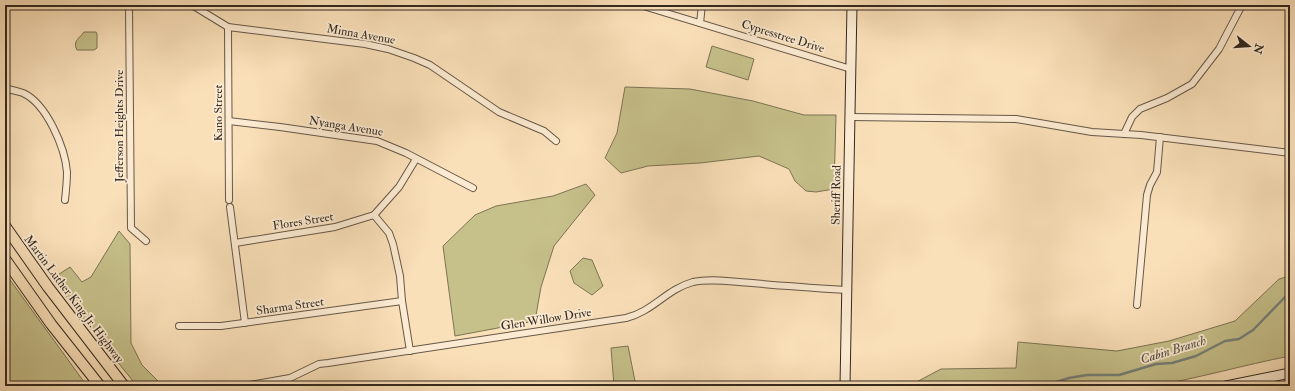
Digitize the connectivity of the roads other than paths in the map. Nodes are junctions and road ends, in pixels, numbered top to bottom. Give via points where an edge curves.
1 (129, 5) edge
2 (192, 5) edge
3 (640, 5) edge
4 (702, 5) edge
5 (852, 5) edge
6 (1242, 5) edge
7 (700, 23) junction
8 (228, 26) junction
9 (851, 69) junction
10 (5, 88) edge
11 (850, 117) junction
12 (229, 121) junction
13 (1124, 134) junction
14 (1160, 137) junction
15 (556, 141) dead end
16 (1290, 152) edge
17 (416, 159) junction
18 (473, 188) dead end
19 (65, 200) dead end
20 (229, 200) dead end
21 (230, 207) dead end
22 (374, 215) junction
23 (5, 226) edge
24 (146, 241) dead end
25 (235, 243) junction
26 (5, 259) edge
27 (847, 290) junction
28 (402, 301) junction
29 (1137, 305) dead end
30 (245, 323) junction
31 (179, 326) dead end
32 (410, 351) junction
33 (1290, 373) edge
34 (100, 386) edge
35 (124, 386) edge
36 (244, 386) edge
37 (845, 386) edge
38 (1226, 386) edge

1 - 24 street, Jefferson Heights Drive via 131,228
2 - 8 street, Minna Avenue
3 - 7 street, Cypresstree Drive
4 - 7 street
5 - 9 main road, Sheriff Road
6 - 13 street via 1219,49 1192,84 1140,109 1132,117
7 - 9 street, Cypresstree Drive
8 - 12 street, Kano Street
8 - 15 street, Minna Avenue via 365,44 400,53 430,65 485,103 509,117 544,131
9 - 11 main road, Sheriff Road
10 - 19 street via 31,99 55,130 61,144 67,173
11 - 13 street via 1016,120 1069,129
11 - 27 main road, Sheriff Road
12 - 17 street, Nyanga Avenue via 373,140
12 - 20 street, Kano Street
13 - 14 street
14 - 16 street
14 - 29 street via 1157,172 1147,195
17 - 18 street, Nyanga Avenue
17 - 22 street via 399,186
21 - 25 street
22 - 25 street, Flores Street via 336,227
22 - 28 street via 389,233 393,244
23 - 35 main road, Martin Luther King Jr. Highway via 48,288
25 - 30 street
26 - 34 main road via 51,324
27 - 32 street, Glen Willow Drive via 719,281 694,282 672,290 643,312 632,317
27 - 37 main road, Sheriff Road
28 - 30 street, Sharma Street
28 - 32 street
30 - 31 street, Sharma Street via 210,327
32 - 36 street, Glen Willow Drive via 323,363 290,378
33 - 38 main road

